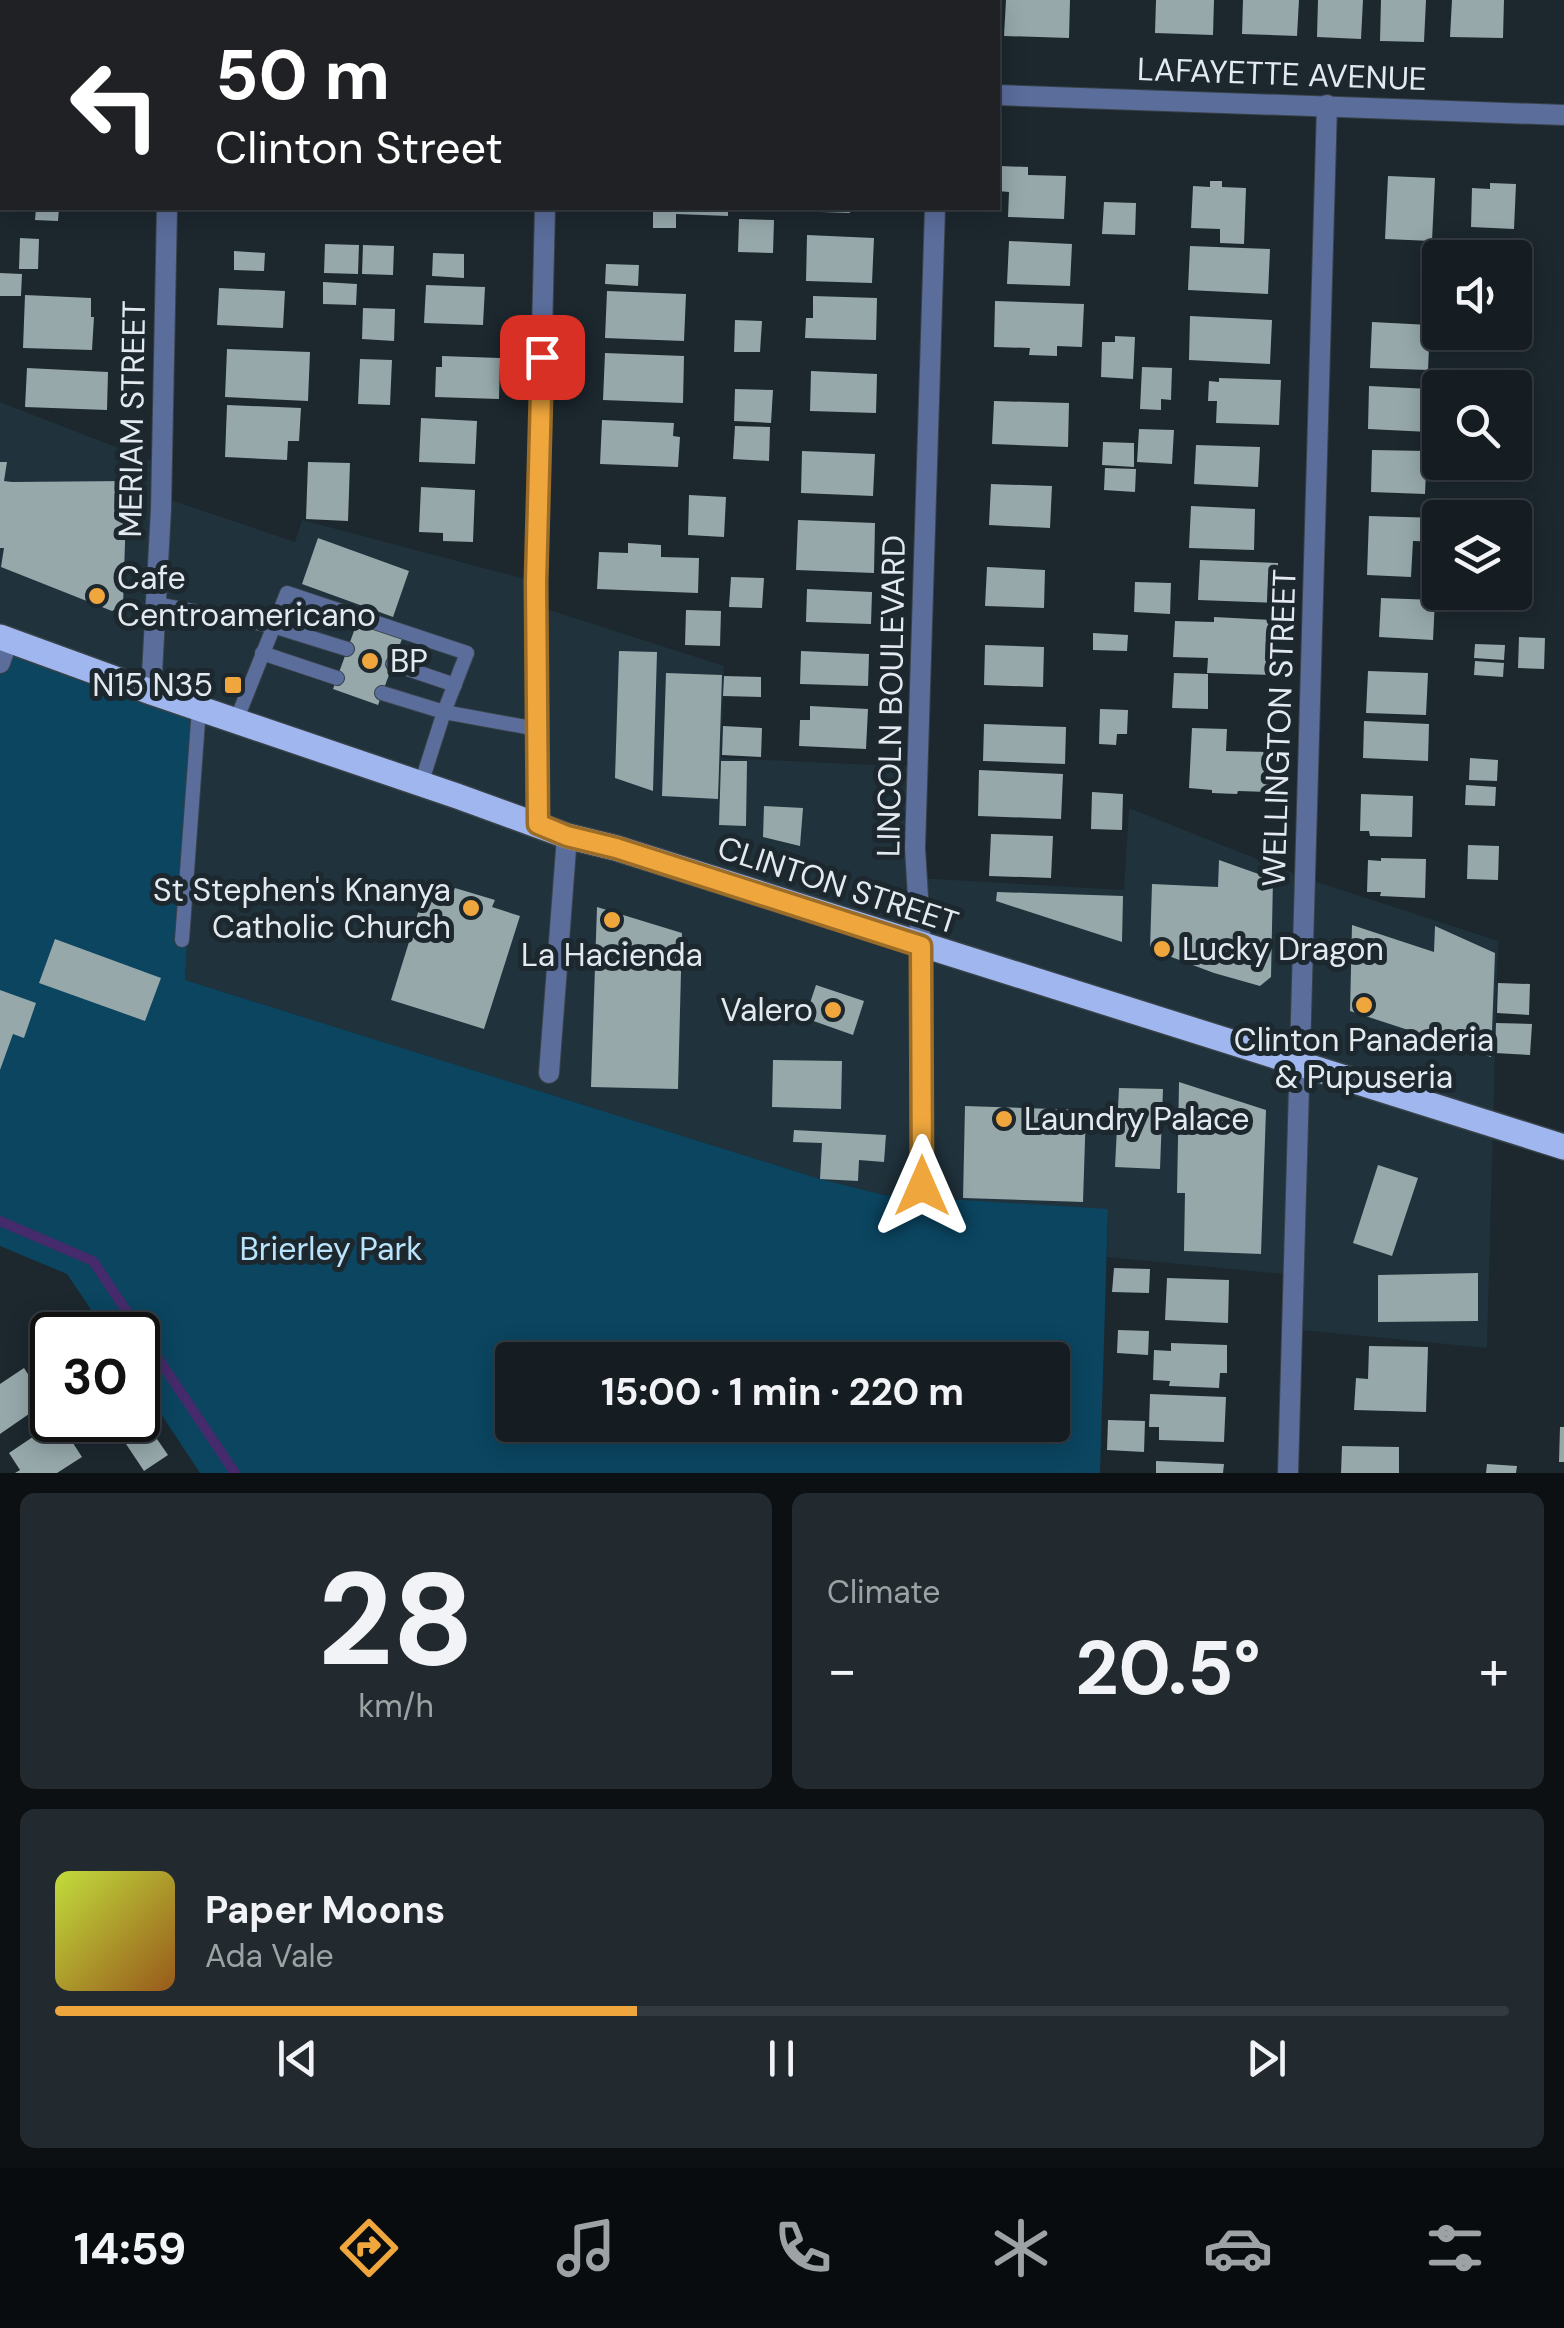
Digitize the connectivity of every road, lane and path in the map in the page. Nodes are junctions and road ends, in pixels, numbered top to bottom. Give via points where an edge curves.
1 (1000, 94) edge
2 (1327, 105) junction
3 (1564, 114) edge
4 (167, 210) edge
5 (546, 210) edge
6 (934, 210) edge
7 (156, 604) junction
8 (274, 626) junction
9 (3, 647) edge
10 (348, 649) dead end
11 (262, 653) junction
12 (393, 664) dead end
13 (338, 678) dead end
14 (455, 685) junction
15 (151, 692) junction
16 (382, 693) dead end
17 (198, 708) junction
18 (444, 712) junction
19 (236, 721) junction
20 (537, 728) junction
21 (422, 784) junction
22 (538, 824) junction
23 (567, 836) junction
24 (182, 940) dead end
25 (921, 946) junction
26 (1300, 1065) junction
27 (550, 1074) dead end
28 (1564, 1147) edge
29 (922, 1186) dead end
30 (1288, 1473) edge

1 - 2 street, LAFAYETTE AVENUE
2 - 3 street, LAFAYETTE AVENUE
2 - 26 street, WELLINGTON STREET
4 - 7 street, MERIAM STREET
5 - 20 street
6 - 25 street, LINCOLN BOULEVARD via 915,848
7 - 8 lane
7 - 15 street, MERIAM STREET
8 - 10 lane
8 - 11 lane
8 - 14 lane via 287,593 467,653
9 - 15 main road, CLINTON STREET
11 - 13 lane
11 - 19 lane
12 - 14 lane
14 - 18 lane
15 - 17 main road, CLINTON STREET
16 - 18 lane
17 - 19 main road, CLINTON STREET
17 - 24 lane
18 - 20 lane
18 - 21 lane
19 - 21 main road, CLINTON STREET
20 - 22 street
21 - 22 main road, CLINTON STREET
22 - 23 main road, CLINTON STREET
23 - 25 main road, CLINTON STREET
23 - 27 street
25 - 26 main road, CLINTON STREET
25 - 29 street, LINCOLN BOULEVARD
26 - 28 main road, CLINTON STREET
26 - 30 street, WELLINGTON STREET

